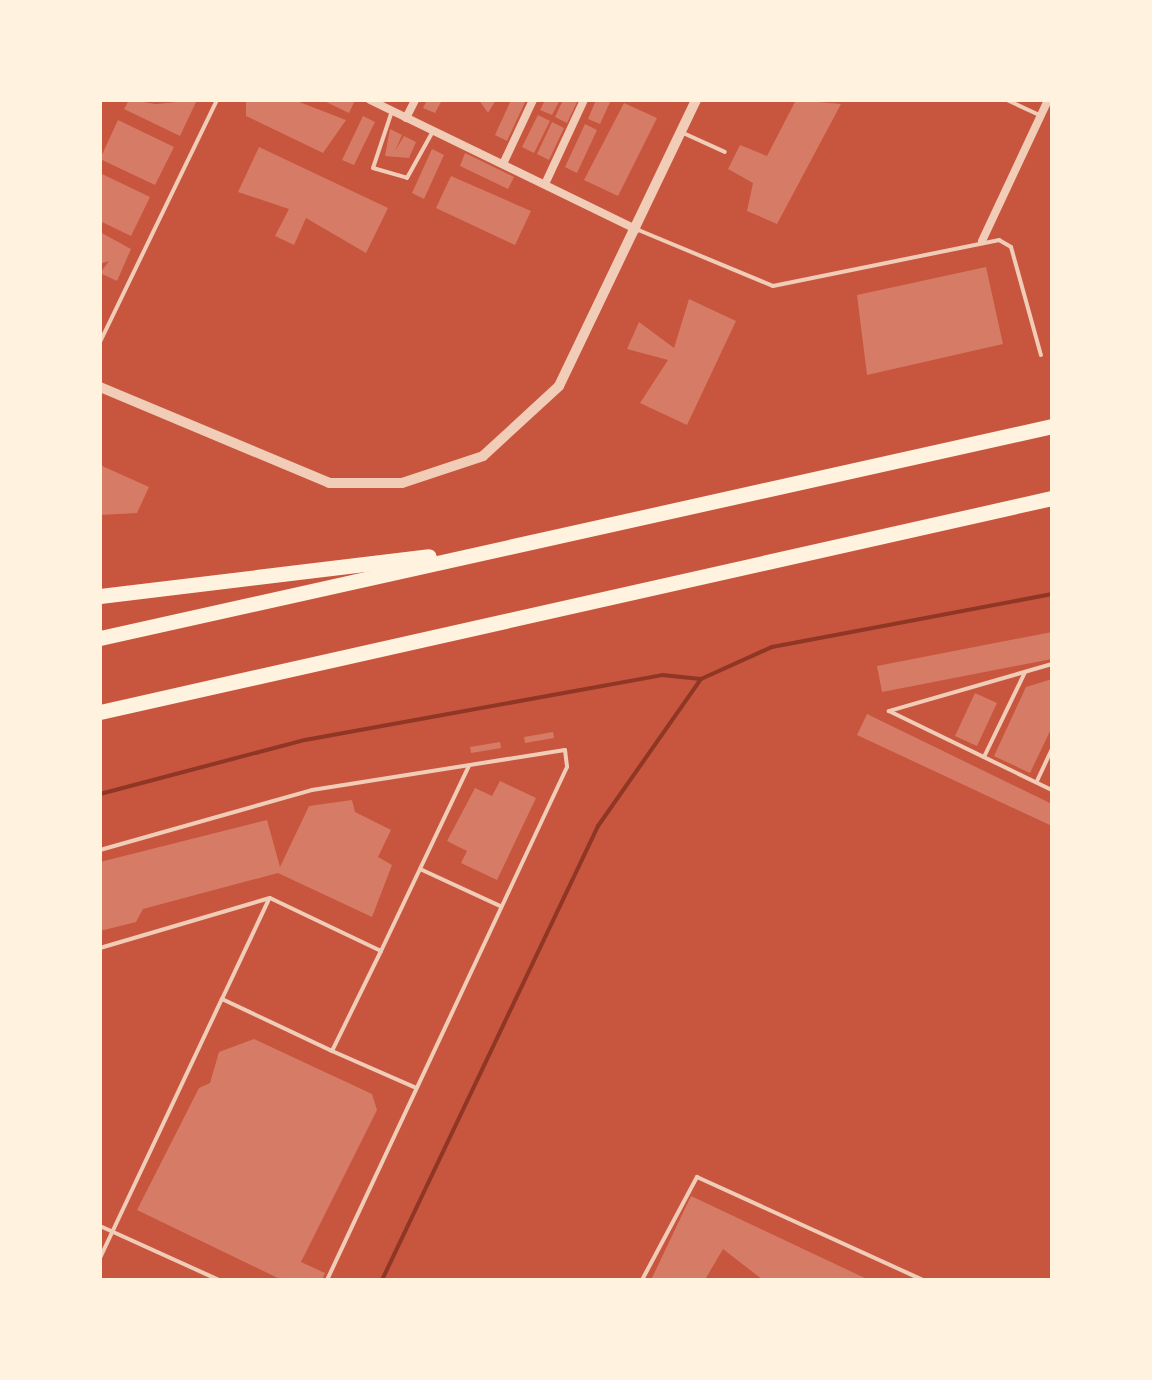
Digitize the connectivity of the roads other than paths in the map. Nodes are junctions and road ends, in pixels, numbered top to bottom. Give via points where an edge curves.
1 (217, 100) edge
2 (370, 100) edge
3 (415, 100) edge
4 (533, 100) edge
5 (584, 100) edge
6 (696, 100) edge
7 (1007, 100) edge
8 (1048, 100) edge
9 (392, 111) junction
10 (1041, 116) junction
11 (406, 118) junction
12 (433, 130) junction
13 (681, 132) junction
14 (725, 152) dead end
15 (504, 164) junction
16 (545, 184) junction
17 (636, 228) junction
18 (982, 241) junction
19 (100, 342) edge
20 (1041, 355) dead end
21 (100, 388) edge
22 (1052, 426) edge
23 (1052, 498) edge
24 (504, 547) junction
25 (100, 596) edge
26 (100, 638) edge
27 (1052, 664) edge
28 (1025, 672) junction
29 (100, 712) edge
30 (1052, 748) edge
31 (984, 757) junction
32 (470, 764) junction
33 (1036, 783) junction
34 (1052, 790) edge
35 (100, 850) edge
36 (420, 869) junction
37 (270, 898) junction
38 (500, 906) junction
39 (100, 948) edge
40 (381, 951) junction
41 (222, 999) junction
42 (332, 1052) junction
43 (416, 1088) junction
44 (100, 1226) edge
45 (112, 1232) junction
46 (100, 1258) edge
47 (219, 1280) edge
48 (327, 1280) edge
49 (642, 1280) edge
50 (923, 1280) edge

1 - 19 lane
2 - 9 street
3 - 11 street
4 - 15 street
5 - 16 street
6 - 13 street
7 - 10 lane
8 - 10 street
9 - 11 street
9 - 12 lane via 373,168 407,178
10 - 18 street
11 - 12 street
12 - 15 street
13 - 14 lane
13 - 17 street
15 - 16 street
16 - 17 street
17 - 18 lane via 772,286
17 - 21 street via 559,386 482,456 402,483 329,484
18 - 20 lane via 1011,247
22 - 24 highway
23 - 29 highway
24 - 25 highway
24 - 26 highway
27 - 28 lane
28 - 31 lane
28 - 31 lane via 889,711
30 - 33 lane
31 - 33 lane
32 - 35 lane via 312,790
32 - 36 lane
32 - 38 lane via 565,750 567,766
33 - 34 lane
36 - 38 lane
36 - 40 lane
37 - 39 lane
37 - 40 lane
37 - 41 lane
38 - 43 lane
40 - 42 lane
41 - 42 lane
41 - 45 lane
42 - 43 lane
43 - 48 lane
44 - 45 lane
45 - 46 lane
45 - 47 lane
49 - 50 lane via 697,1177

